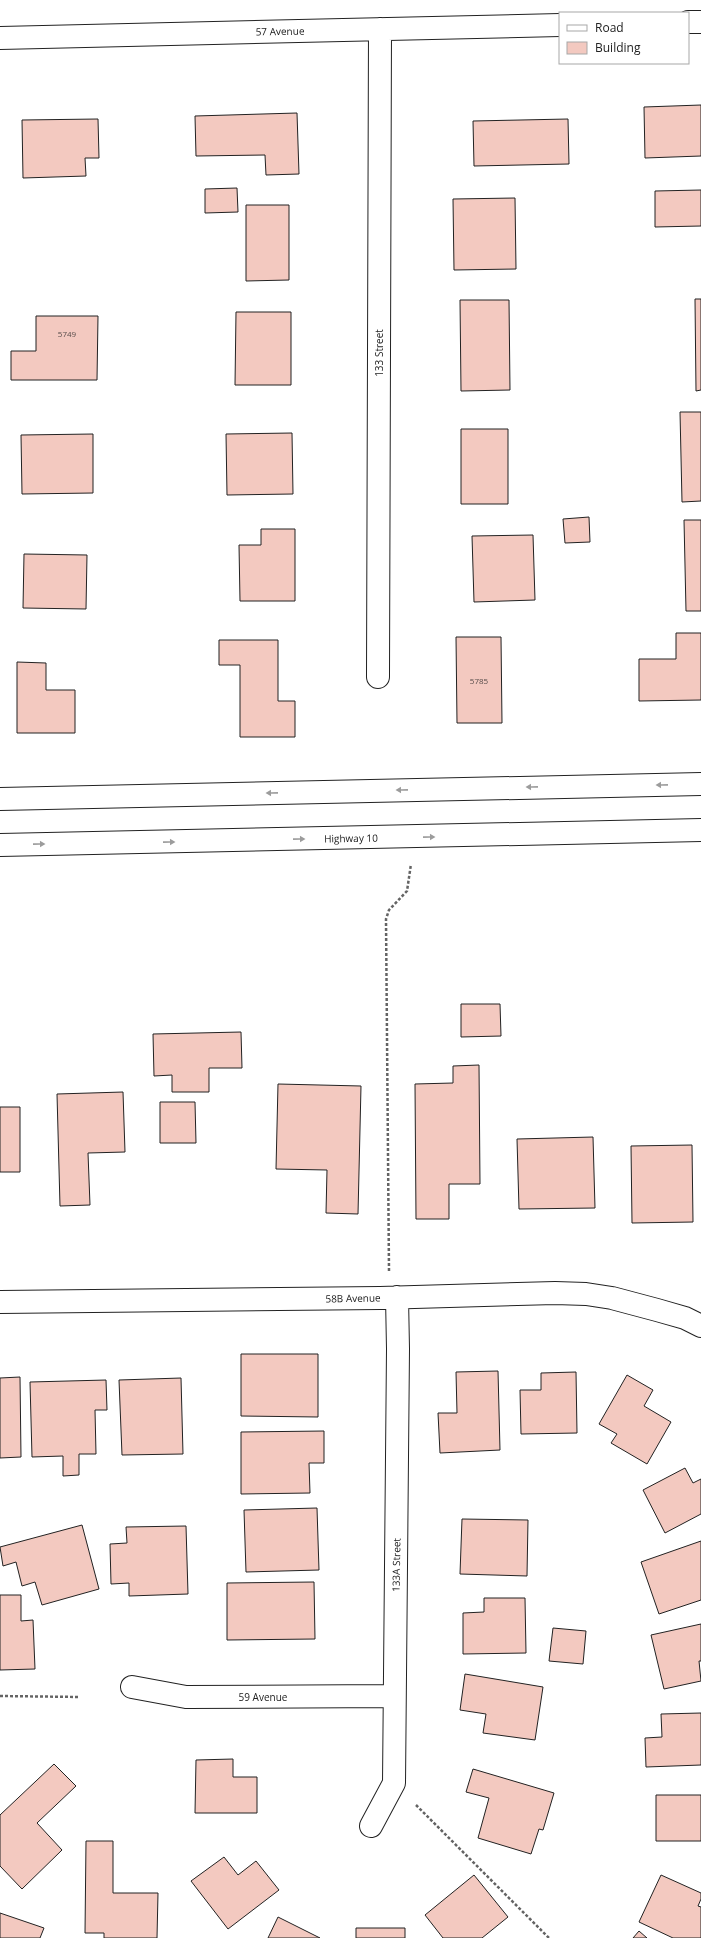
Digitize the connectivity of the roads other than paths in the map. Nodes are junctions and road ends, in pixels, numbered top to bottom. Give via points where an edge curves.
1 (689, 22) edge
2 (701, 22) edge
3 (559, 25) edge
4 (380, 29) junction
5 (0, 38) edge
6 (378, 677) dead end
7 (701, 784) edge
8 (0, 799) edge
9 (701, 830) edge
10 (0, 845) edge
11 (397, 1297) junction
12 (0, 1302) edge
13 (701, 1326) edge
14 (132, 1687) dead end
15 (394, 1696) junction
16 (371, 1826) dead end

1 - 2 main road
3 - 4 main road, 57 Avenue
4 - 5 main road, 57 Avenue
4 - 6 main road, 133 Street
7 -> 8 main road
10 -> 9 main road, Highway 10
11 - 12 main road, 58B Avenue
11 - 13 main road, 58B Avenue via 586,1294 657,1310 685,1318
11 - 15 main road, 133A Street
14 - 15 main road, 59 Avenue via 186,1697
15 - 16 main road, 133A Street via 394,1782

